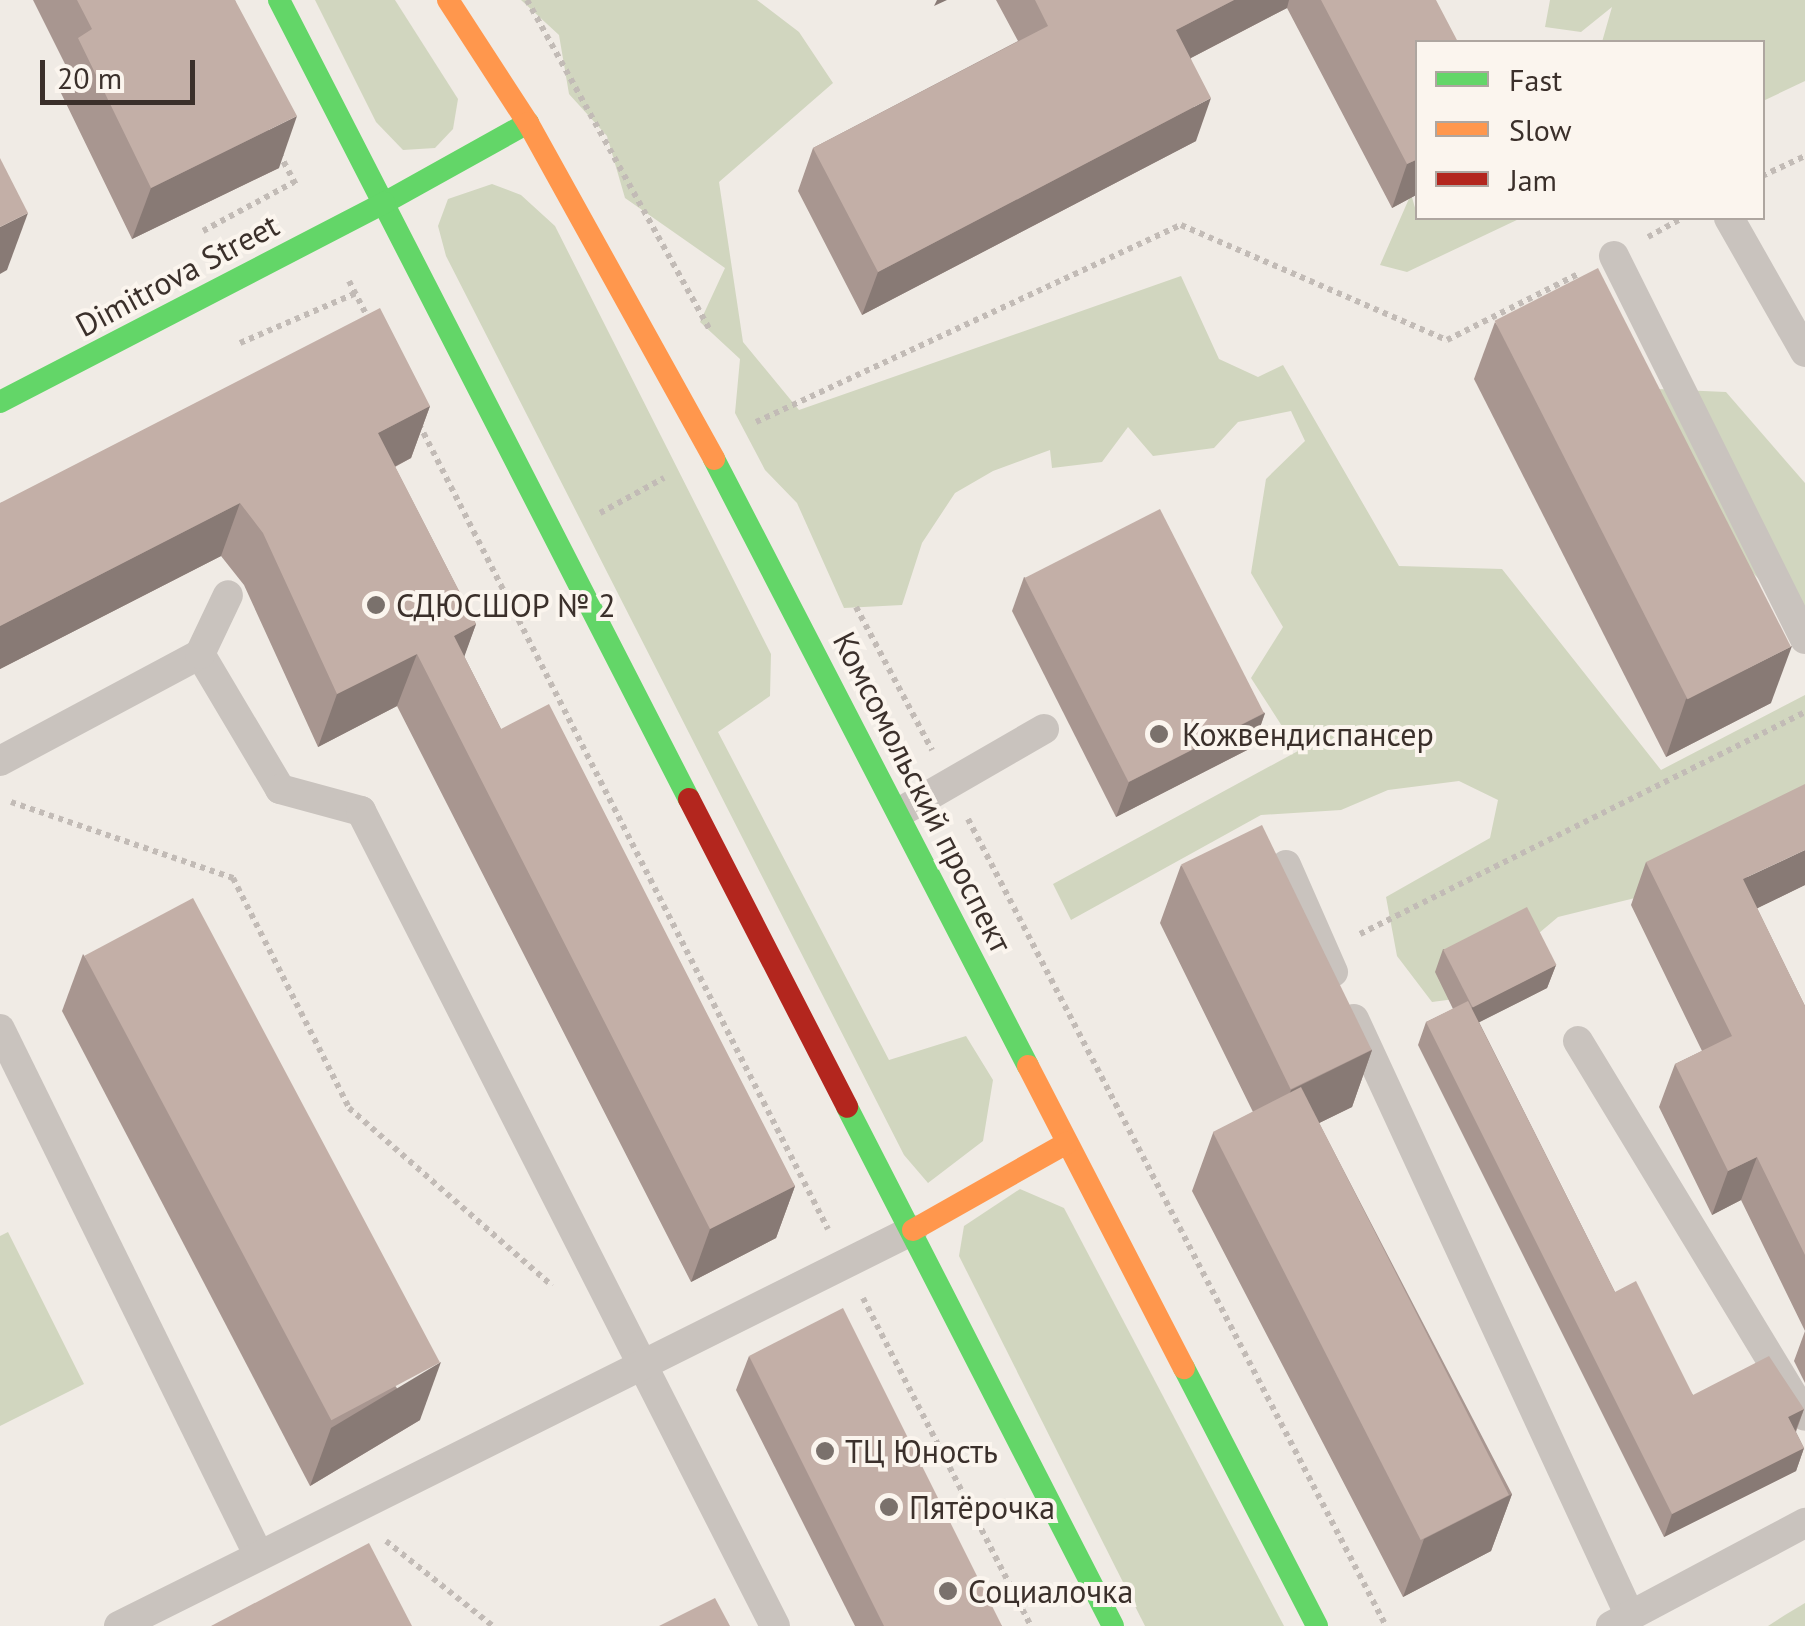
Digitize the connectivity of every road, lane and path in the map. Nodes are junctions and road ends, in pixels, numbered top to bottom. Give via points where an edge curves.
1 (279, 0) edge
2 (448, 0) edge
3 (528, 123) junction
4 (269, 132) edge
5 (1805, 156) edge
6 (1765, 175) edge
7 (384, 203) junction
8 (1678, 220) edge
9 (1730, 220) edge
10 (323, 235) junction
11 (1614, 256) junction
12 (372, 327) edge
13 (1805, 352) edge
14 (0, 402) edge
15 (413, 412) edge
16 (711, 453) junction
17 (550, 540) junction
18 (487, 565) junction
19 (228, 595) dead end
20 (1805, 639) edge
21 (200, 654) junction
22 (1805, 712) edge
23 (1044, 729) dead end
24 (0, 761) edge
25 (0, 798) edge
26 (902, 811) junction
27 (1286, 865) edge
28 (1324, 953) junction
29 (0, 1029) edge
30 (1578, 1041) dead end
31 (1067, 1143) junction
32 (913, 1230) junction
33 (846, 1265) junction
34 (558, 1291) dead end
35 (648, 1369) junction
36 (1805, 1416) edge
37 (350, 1512) junction
38 (1805, 1523) edge
39 (259, 1556) junction
40 (1620, 1621) edge
41 (118, 1626) edge
42 (493, 1626) edge
43 (775, 1626) edge
44 (1032, 1626) edge
45 (1113, 1626) edge
46 (1317, 1626) edge

1 - 7 main road
2 - 3 main road, Комсомольский проспект
3 - 7 main road, Dimitrova Street
3 - 16 main road, Комсомольский проспект
4 - 10 path
5 - 6 path
7 - 10 main road, Dimitrova Street
7 - 17 main road
8 - 11 path
9 - 13 lane
10 - 12 path
10 - 14 main road, Dimitrova Street
11 - 16 path via 1447,340 1180,225 758,421
11 - 20 lane
15 - 18 path
16 - 17 path
16 - 26 main road, Комсомольский проспект
17 - 18 path
17 - 32 main road
18 - 33 path
19 - 21 lane
21 - 24 lane
21 - 35 lane via 280,789 361,811
22 - 28 path
23 - 26 lane
25 - 34 path via 232,878 350,1108
26 - 31 main road, Комсомольский проспект
27 - 28 lane
28 - 40 lane
29 - 39 lane
30 - 36 lane
31 - 32 main road
31 - 46 main road, Комсомольский проспект
32 - 33 lane
32 - 45 main road
33 - 35 lane
33 - 44 path
35 - 37 lane
35 - 43 lane
37 - 39 lane
37 - 42 path
38 - 40 lane
39 - 41 lane

